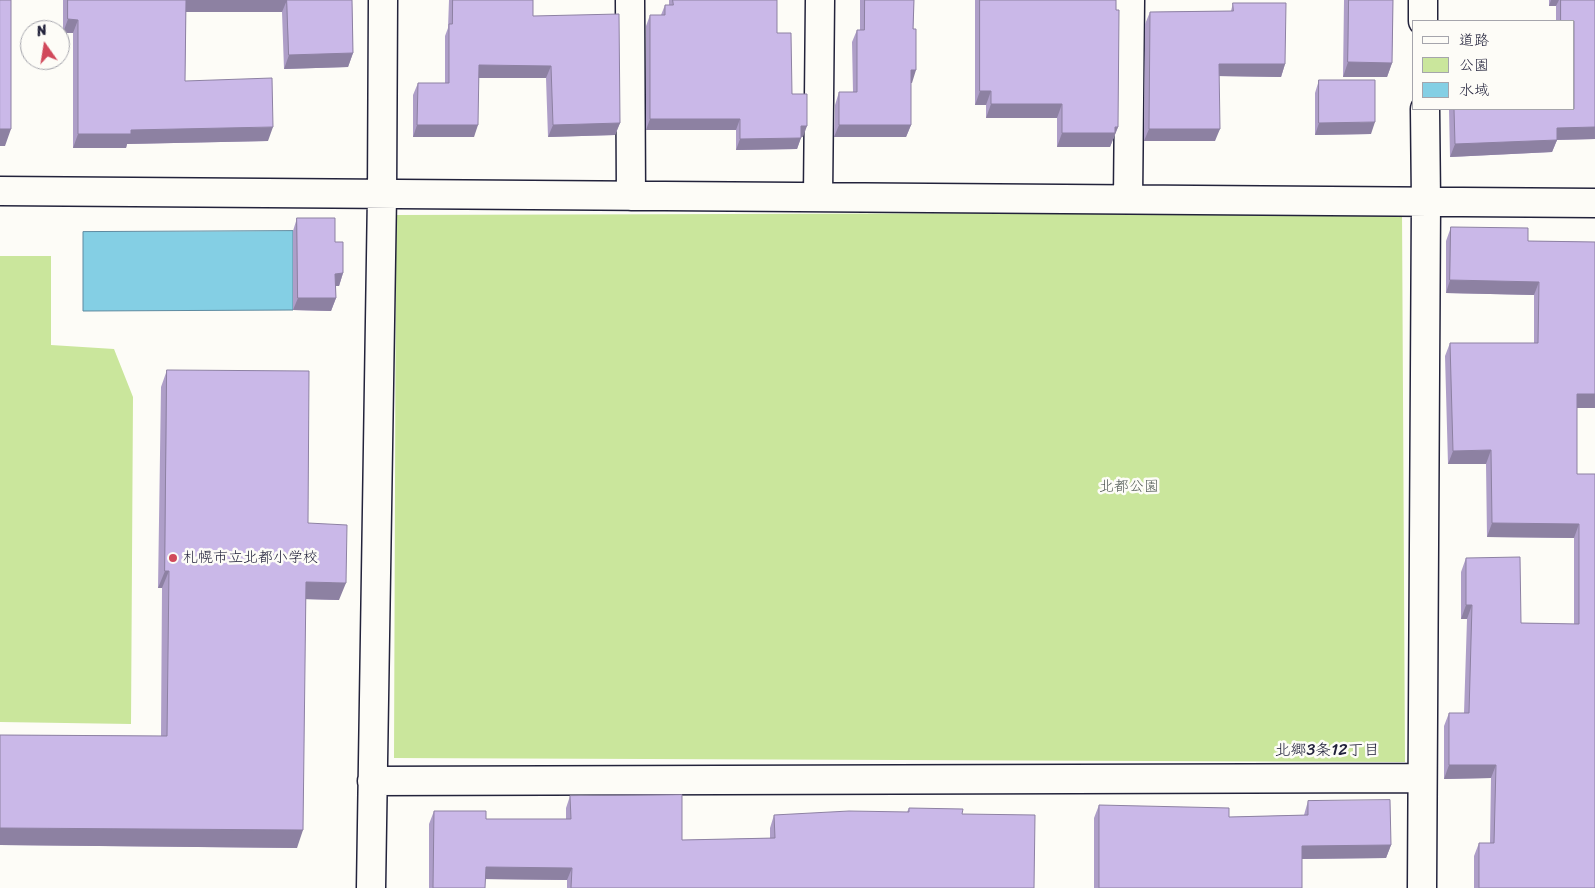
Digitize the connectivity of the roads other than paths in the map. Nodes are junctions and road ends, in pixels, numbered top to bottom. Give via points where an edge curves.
1 (383, 0) edge
2 (630, 0) edge
3 (820, 0) edge
4 (1130, 0) edge
5 (1423, 0) edge
6 (1424, 20) edge
7 (1425, 110) edge
8 (0, 191) edge
9 (382, 195) junction
10 (631, 196) junction
11 (818, 197) junction
12 (1128, 199) junction
13 (1426, 202) junction
14 (1595, 203) edge
15 (1422, 778) junction
16 (372, 781) junction
17 (371, 888) edge
18 (1422, 888) edge

1 - 9 street
2 - 10 street
3 - 11 street
4 - 12 street
5 - 6 street
7 - 13 street
8 - 9 street
9 - 10 street
9 - 16 street
10 - 11 street
11 - 12 street
12 - 13 street
13 - 14 street
13 - 15 street
15 - 16 street
15 - 18 street
16 - 17 street

